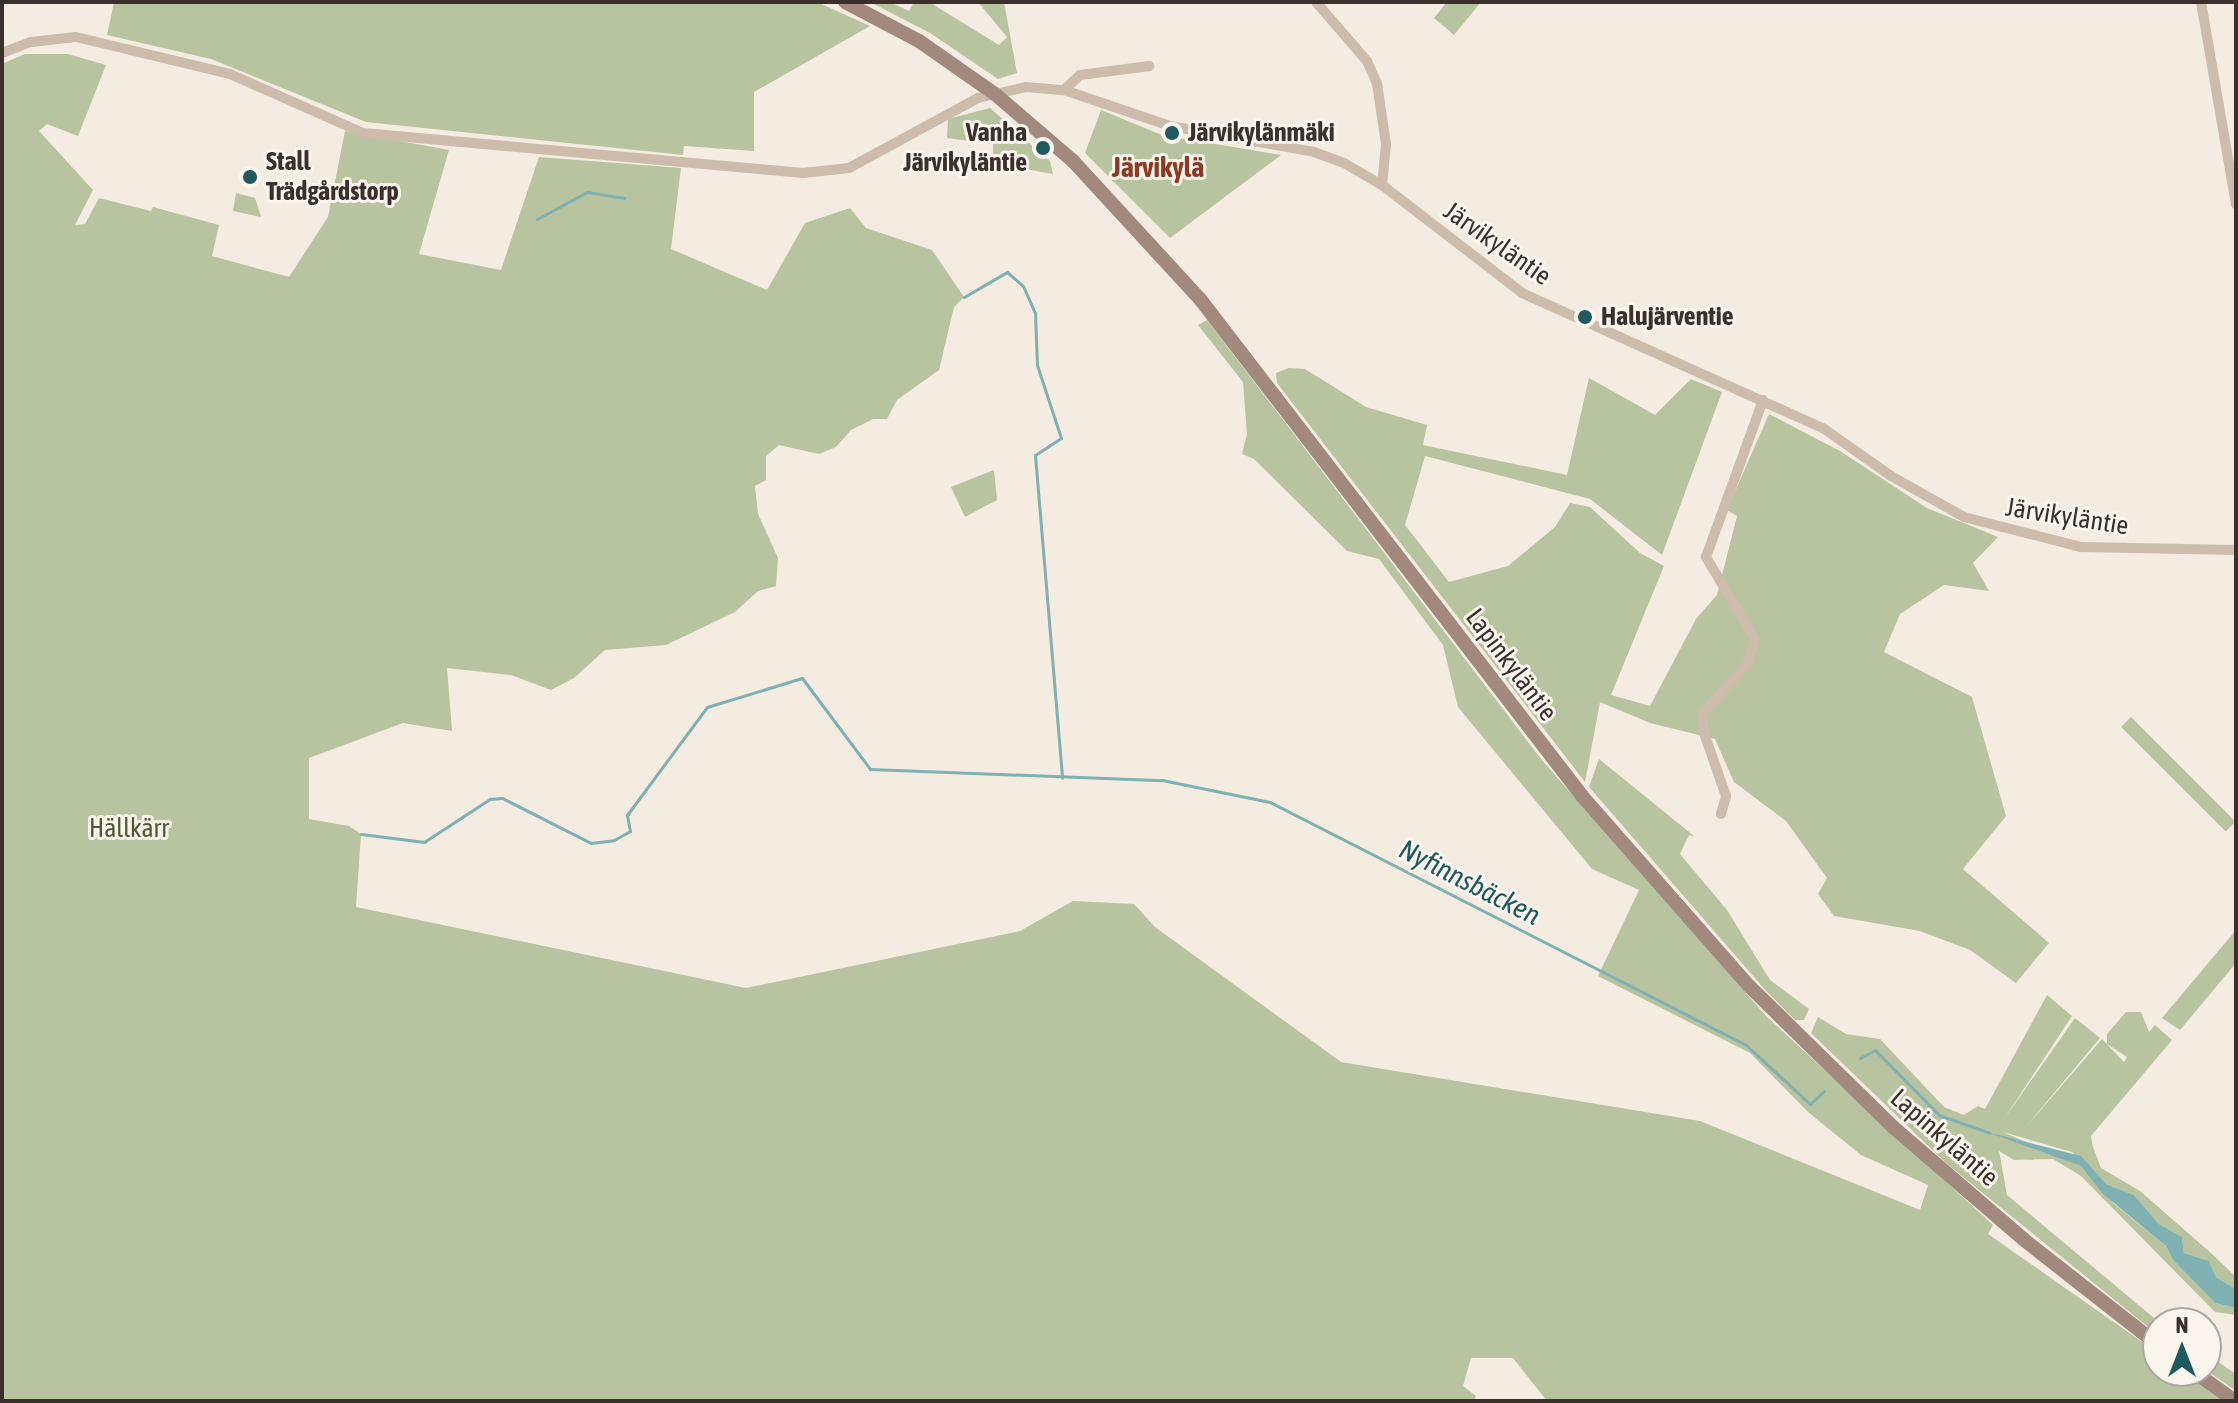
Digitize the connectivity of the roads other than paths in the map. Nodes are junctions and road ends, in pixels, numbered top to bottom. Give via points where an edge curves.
1 (845, 2) edge
2 (1316, 2) edge
3 (2201, 2) edge
4 (2, 53) edge
5 (1149, 66) dead end
6 (1064, 90) junction
7 (995, 94) junction
8 (1382, 185) junction
9 (2236, 205) edge
10 (1763, 400) junction
11 (2236, 550) edge
12 (1721, 814) dead end
13 (2142, 1332) edge
14 (2215, 1387) edge
15 (2235, 1401) edge

1 - 7 main road, Lapinkyläntie via 919,41
2 - 8 street via 1367,61 1377,83 1386,145
3 - 9 street
4 - 7 street via 31,42 76,37 230,74 363,133 803,173 849,168 959,107
5 - 6 street via 1080,75
6 - 7 street, Järvikyläntie via 1026,87
6 - 8 street, Järvikyläntie via 1170,126 1314,152
7 - 13 main road, Lapinkyläntie via 1073,161 1200,299 1582,796 1749,986 1914,1145
8 - 10 street, Järvikyläntie via 1522,293
10 - 11 street, Järvikyläntie via 1823,428 1928,499 1998,529 2102,549
10 - 12 street via 1706,557 1755,639 1747,664 1703,713 1703,730 1726,796
14 - 15 main road

